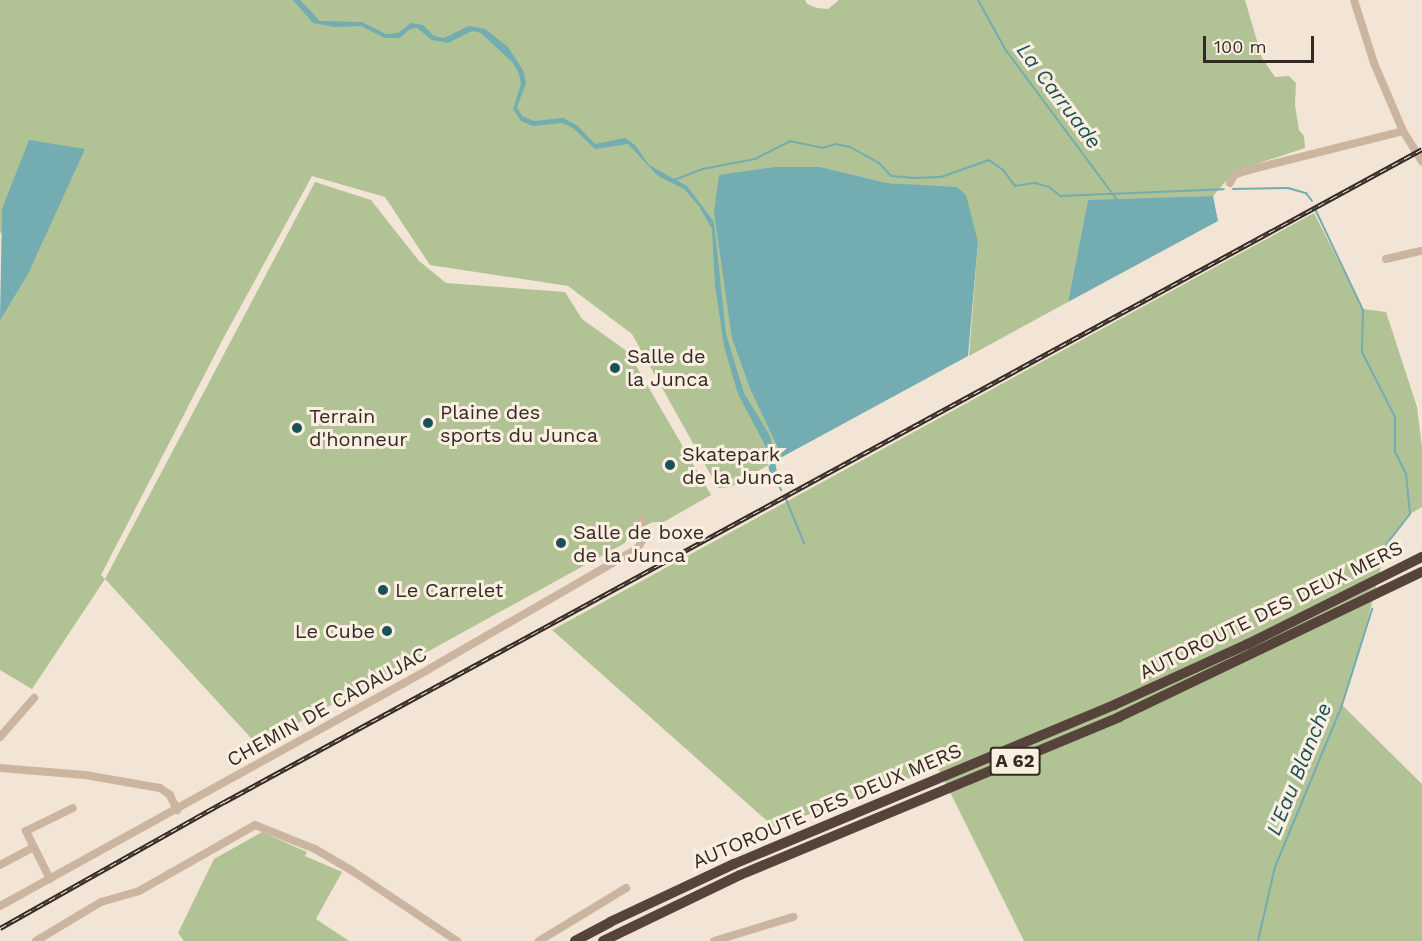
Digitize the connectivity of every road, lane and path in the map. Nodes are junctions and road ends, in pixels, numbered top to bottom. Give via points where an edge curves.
1 (1354, 0) edge
2 (1402, 131) junction
3 (1422, 161) edge
4 (1230, 183) dead end
5 (1422, 251) edge
6 (1386, 259) dead end
7 (641, 518) dead end
8 (1422, 558) edge
9 (1422, 572) edge
10 (34, 698) dead end
11 (0, 737) edge
12 (0, 768) edge
13 (73, 808) dead end
14 (177, 810) junction
15 (34, 847) junction
16 (0, 865) edge
17 (50, 879) junction
18 (626, 888) dead end
19 (0, 906) edge
20 (793, 917) dead end
21 (36, 941) edge
22 (457, 941) edge
23 (539, 941) edge
24 (575, 941) edge
25 (603, 941) edge
26 (714, 941) edge

1 - 2 street
2 - 3 street
2 - 4 street via 1245,171 1234,175
5 - 6 street
7 - 14 street, CHEMIN DE CADAUJAC via 644,538 637,549
8 - 24 highway, AUTOROUTE DES DEUX MERS / A 62 via 1114,705 734,864
9 - 25 highway, AUTOROUTE DES DEUX MERS / A 62 via 1119,717 741,875
10 - 11 street
12 - 14 street via 160,788 170,795
13 - 15 street via 26,831
14 - 17 street, CHEMIN DE CADAUJAC
15 - 16 street
15 - 17 street
17 - 19 street, CHEMIN DE CADAUJAC
18 - 23 street
20 - 26 street
21 - 22 street via 101,902 140,891 255,825 324,854

